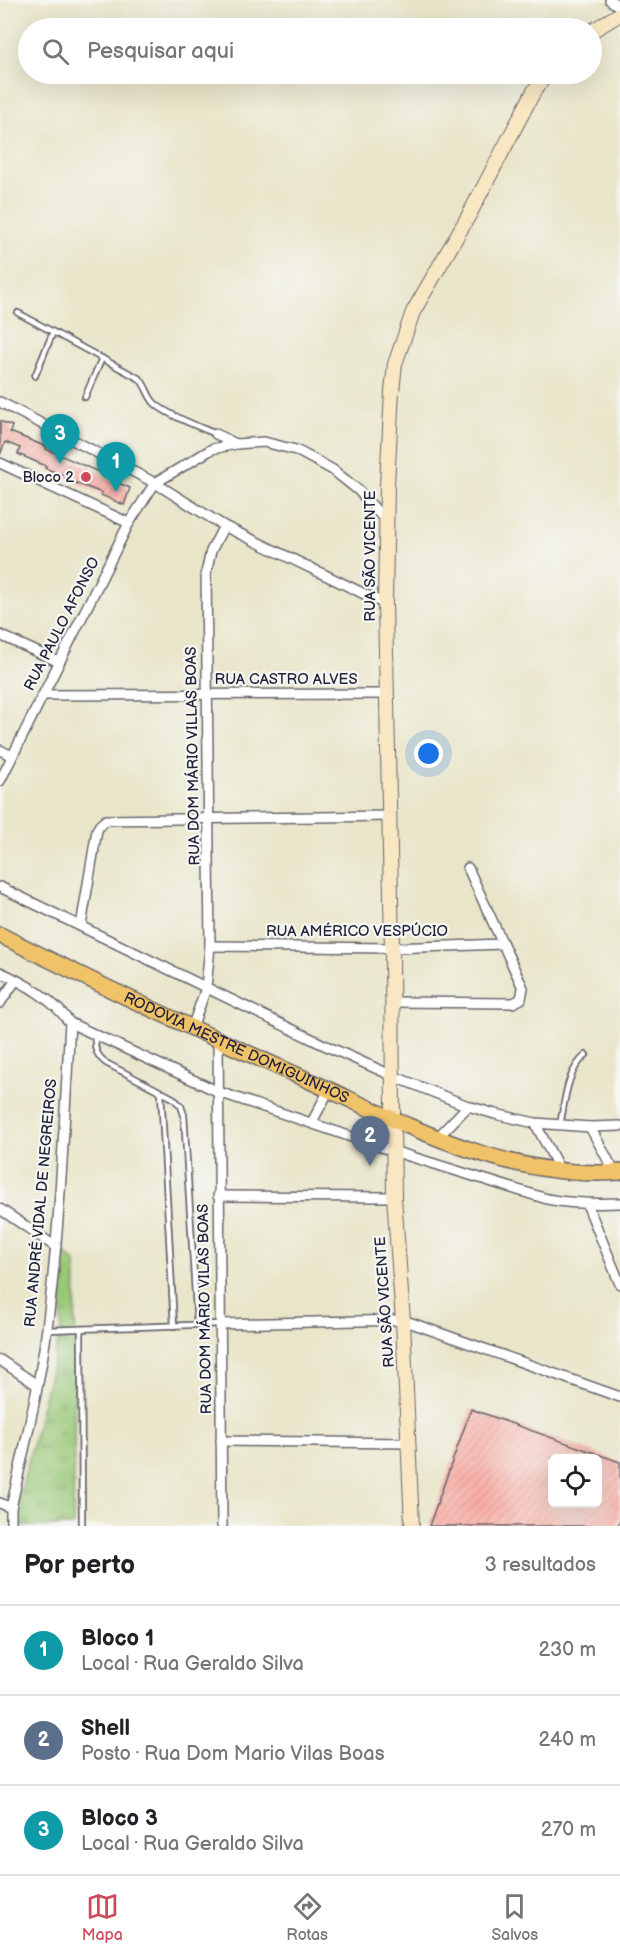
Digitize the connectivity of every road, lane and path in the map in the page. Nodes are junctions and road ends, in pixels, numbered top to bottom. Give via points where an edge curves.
1 (610, 0) edge
2 (620, 7) edge
3 (620, 14) edge
4 (602, 25) edge
5 (539, 84) edge
6 (18, 313) dead end
7 (53, 332) junction
8 (102, 358) junction
9 (35, 376) dead end
10 (85, 397) dead end
11 (0, 402) edge
12 (216, 434) joint
13 (236, 444) junction
14 (0, 463) edge
15 (155, 483) junction
16 (386, 521) junction
17 (129, 523) junction
18 (224, 526) junction
19 (385, 604) junction
20 (0, 635) edge
21 (59, 662) junction
22 (206, 694) junction
23 (386, 694) junction
24 (43, 695) junction
25 (0, 750) edge
26 (12, 756) junction
27 (0, 781) edge
28 (390, 816) junction
29 (209, 818) junction
30 (468, 868) dead end
31 (0, 887) edge
32 (81, 926) junction
33 (0, 935) edge
34 (503, 944) junction
35 (210, 946) junction
36 (392, 948) junction
37 (0, 972) edge
38 (16, 980) junction
39 (206, 988) junction
40 (393, 1002) junction
41 (0, 1003) edge
42 (70, 1023) junction
43 (192, 1028) junction
44 (95, 1035) junction
45 (218, 1040) junction
46 (586, 1055) dead end
47 (393, 1076) junction
48 (329, 1090) junction
49 (161, 1092) junction
50 (219, 1092) junction
51 (468, 1106) junction
52 (393, 1119) junction
53 (312, 1122) junction
54 (535, 1123) junction
55 (560, 1125) junction
56 (620, 1126) edge
57 (590, 1127) junction
58 (438, 1137) junction
59 (393, 1150) junction
60 (561, 1172) junction
61 (617, 1173) edge
62 (218, 1196) junction
63 (394, 1197) junction
64 (620, 1203) edge
65 (587, 1204) junction
66 (0, 1209) edge
67 (56, 1247) junction
68 (620, 1284) edge
69 (403, 1320) junction
70 (196, 1324) junction
71 (220, 1324) junction
72 (174, 1326) junction
73 (81, 1329) junction
74 (46, 1330) junction
75 (0, 1360) edge
76 (37, 1385) junction
77 (620, 1397) edge
78 (221, 1441) junction
79 (409, 1443) junction
80 (0, 1503) edge
81 (11, 1508) junction
82 (11, 1523) edge
83 (0, 1524) edge
84 (82, 1526) edge
85 (222, 1526) edge
86 (412, 1526) edge

1 - 2 street
3 - 4 street
5 - 16 street, RUA SÃO VICENTE via 413,312 402,341 395,364 388,436
6 - 7 lane
7 - 8 lane
7 - 9 lane
8 - 10 lane
8 - 12 lane via 140,379 159,408
11 - 15 street
12 - 13 street
13 - 15 street via 212,449
13 - 16 street via 264,442 296,450 333,470
14 - 17 street
15 - 17 street, RUA PAULO AFONSO
15 - 18 street
16 - 19 street, RUA SÃO VICENTE
17 - 21 street, RUA PAULO AFONSO
18 - 19 street
18 - 22 street, RUA DOM MÁRIO VILLAS BOAS via 211,551 206,573
19 - 23 street, RUA SÃO VICENTE
20 - 21 street
21 - 24 street, RUA PAULO AFONSO
22 - 23 street, RUA CASTRO ALVES
22 - 24 street, RUA CASTRO ALVES
22 - 29 street, RUA DOM MÁRIO VILLAS BOAS
23 - 28 street, RUA SÃO VICENTE
24 - 26 street, RUA PAULO AFONSO
25 - 26 street
26 - 27 street, RUA PAULO AFONSO
28 - 29 street
28 - 36 street, RUA SÃO VICENTE
29 - 32 street via 102,822 97,830
29 - 35 street, RUA DOM MÁRIO VILLAS BOAS
30 - 34 street
31 - 32 street
32 - 39 street
33 - 43 main road, RODOVIA MESTRE DOMIGUINHOS
34 - 36 street, RUA AMÉRICO VESPÚCIO
34 - 40 street via 523,988 523,996 517,1002
35 - 36 street, RUA AMÉRICO VESPÚCIO
35 - 39 street, RUA DOM MÁRIO VILLAS BOAS
36 - 40 street, RUA SÃO VICENTE
37 - 38 street
38 - 41 street
38 - 42 street via 53,1003
39 - 43 street, RUA DOM MÁRIO VILLAS BOAS
39 - 47 street
40 - 47 street, RUA SÃO VICENTE
42 - 44 street
42 - 67 street, RUA ANDRÉ VIDAL DE NEGREIROS
43 - 45 main road, RODOVIA MESTRE DOMIGUINHOS
44 - 49 lane via 97,1056
44 - 50 street
45 - 48 main road, RODOVIA MESTRE DOMIGUINHOS
45 - 50 street, RUA DOM MÁRIO VILAS BOAS
46 - 55 lane via 572,1072
47 - 51 street
47 - 52 street, RUA SÃO VICENTE
48 - 52 main road, RODOVIA MESTRE DOMIGUINHOS
48 - 53 street
49 - 70 lane via 181,1106 184,1115
49 - 72 lane
50 - 53 street
50 - 62 street, RUA DOM MÁRIO VILAS BOAS
51 - 54 street
51 - 58 street
52 - 58 main road, RODOVIA MESTRE DOMIGUINHOS
52 - 59 street, RUA SÃO VICENTE
53 - 59 street
54 - 55 street
54 - 60 street
55 - 57 street
56 - 57 street
57 - 61 street
58 - 60 main road, RODOVIA MESTRE DOMIGUINHOS via 500,1159
59 - 63 street, RUA SÃO VICENTE
59 - 65 street via 548,1199
60 - 61 main road, RODOVIA MESTRE DOMIGUINHOS
62 - 63 street
62 - 71 street, RUA DOM MÁRIO VILAS BOAS
63 - 69 street, RUA SÃO VICENTE
64 - 65 street
65 - 68 street
66 - 67 street
67 - 74 street, RUA ANDRÉ VIDAL DE NEGREIROS
69 - 71 street
69 - 77 street
69 - 79 street, RUA SÃO VICENTE
70 - 71 lane
70 - 72 lane
71 - 78 street, RUA DOM MÁRIO VILAS BOAS
72 - 73 lane
73 - 74 lane
73 - 84 lane
74 - 76 street, RUA ANDRÉ VIDAL DE NEGREIROS
75 - 76 street
76 - 81 street, RUA ANDRÉ VIDAL DE NEGREIROS
78 - 79 street
78 - 85 street, RUA DOM MÁRIO VILAS BOAS
79 - 86 street, RUA SÃO VICENTE
80 - 81 street
81 - 82 street, RUA ANDRÉ VIDAL DE NEGREIROS
82 - 83 street

